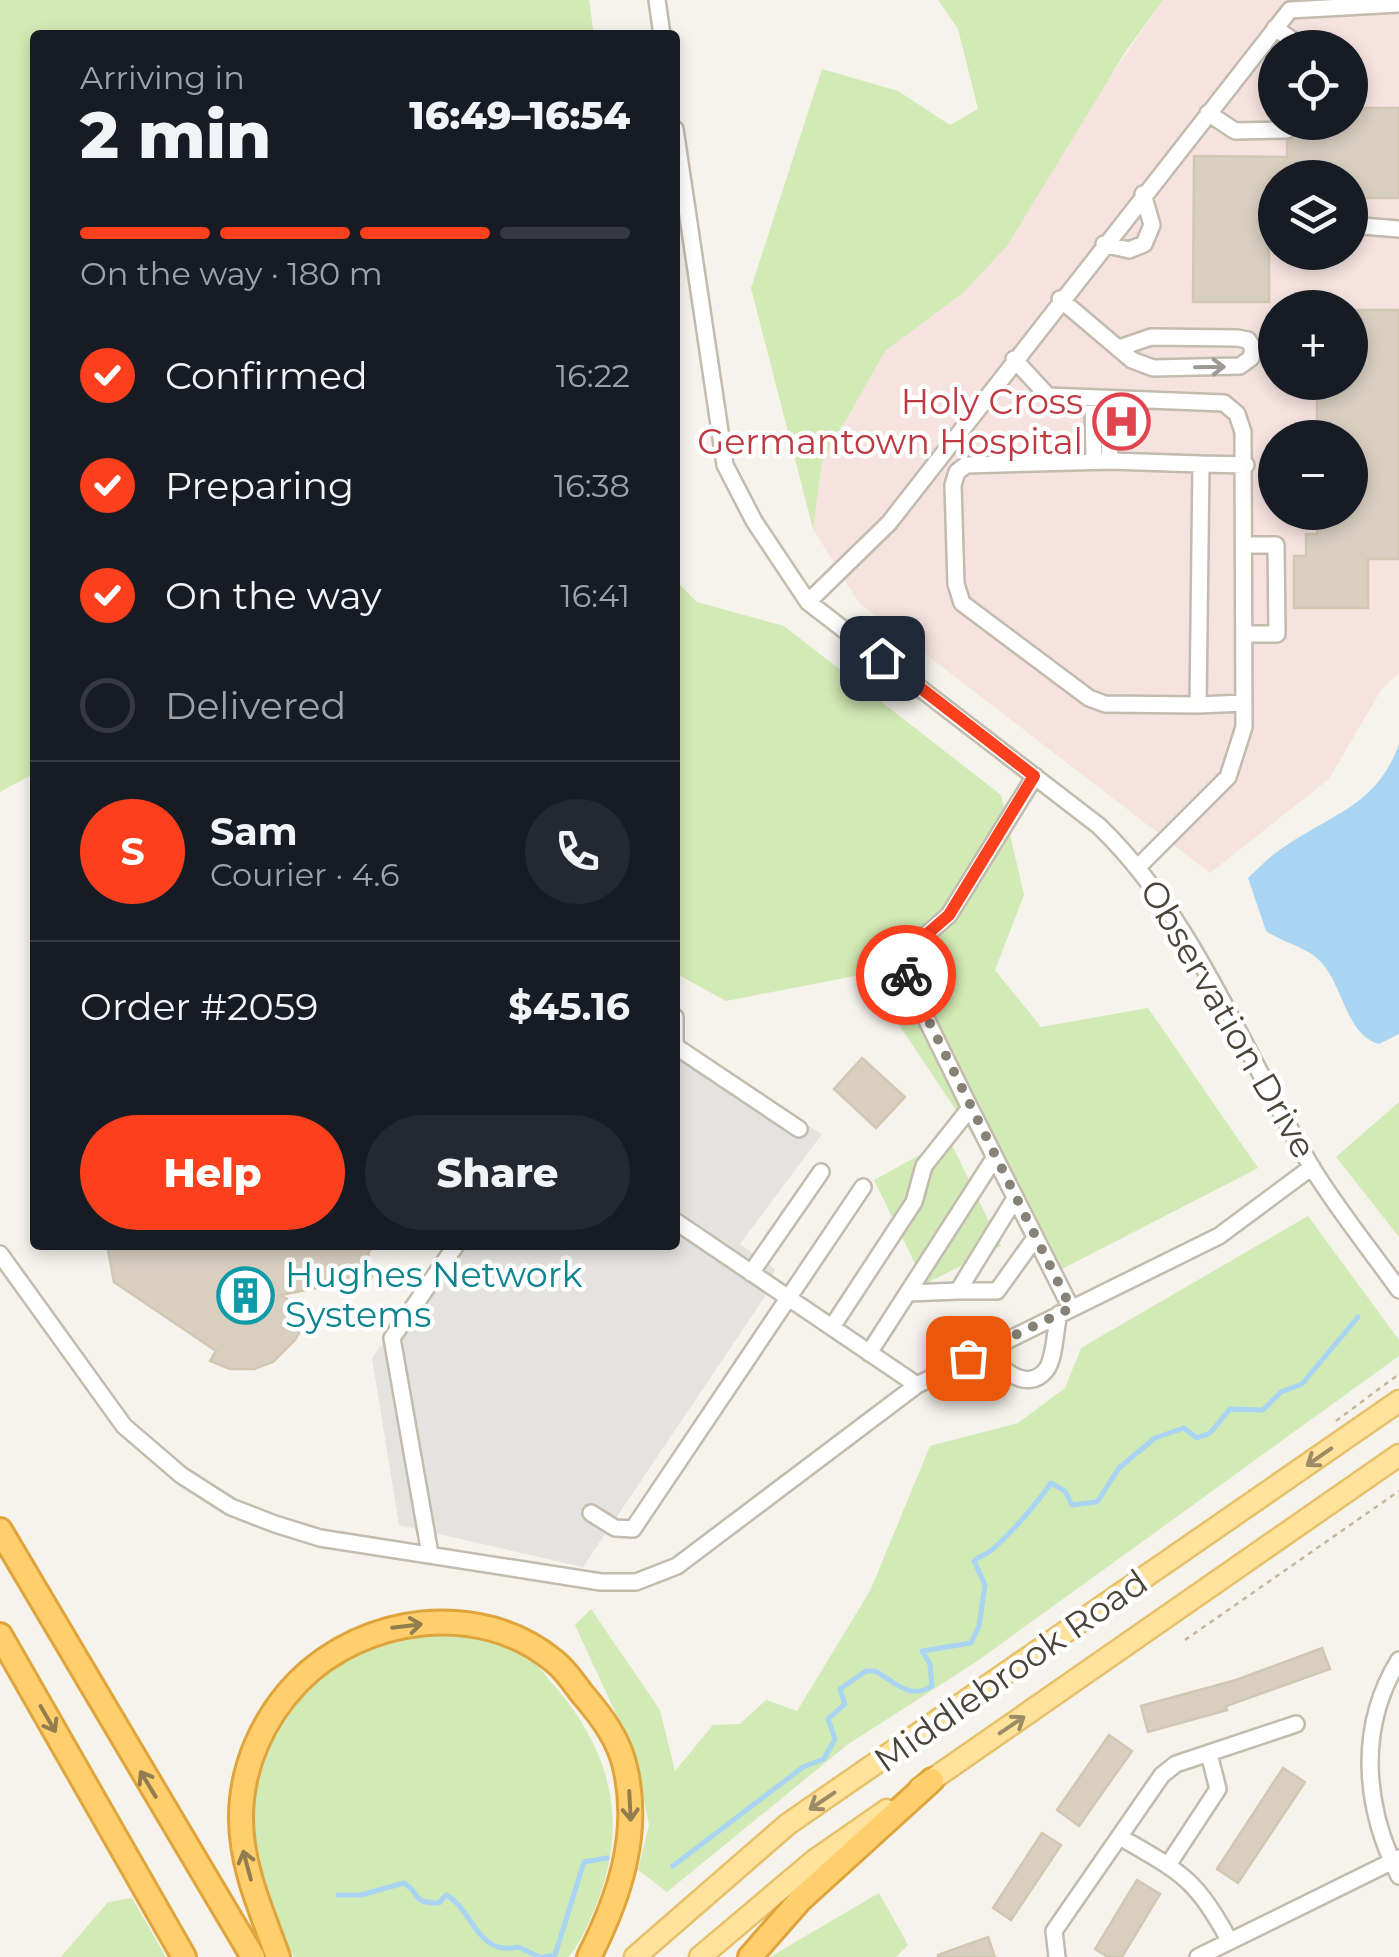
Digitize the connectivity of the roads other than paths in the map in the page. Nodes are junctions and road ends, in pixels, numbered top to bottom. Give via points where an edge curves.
1 (657, 0) edge
2 (1399, 4) edge
3 (1275, 28) junction
4 (661, 30) edge
5 (1278, 30) edge
6 (1208, 113) junction
7 (1258, 131) edge
8 (680, 164) edge
9 (1143, 194) junction
10 (1368, 227) edge
11 (1399, 229) edge
12 (1104, 244) junction
13 (1060, 298) junction
14 (1118, 348) junction
15 (1014, 359) junction
16 (1100, 399) junction
17 (1102, 461) junction
18 (1201, 464) junction
19 (1246, 465) junction
20 (1246, 546) junction
21 (808, 602) junction
22 (1245, 634) junction
23 (1244, 704) junction
24 (1198, 705) junction
25 (1034, 776) junction
26 (1140, 865) junction
27 (680, 1047) edge
28 (970, 1108) junction
29 (798, 1129) dead end
30 (995, 1157) junction
31 (1312, 1167) junction
32 (821, 1172) dead end
33 (863, 1188) dead end
34 (1014, 1200) junction
35 (680, 1224) edge
36 (1034, 1238) junction
37 (453, 1250) edge
38 (0, 1254) edge
39 (751, 1273) junction
40 (958, 1290) junction
41 (1399, 1290) edge
42 (908, 1293) junction
43 (791, 1300) junction
44 (1065, 1311) junction
45 (832, 1327) junction
46 (984, 1350) junction
47 (869, 1353) junction
48 (918, 1385) junction
49 (1399, 1401) edge
50 (1399, 1455) edge
51 (591, 1514) dead end
52 (0, 1530) edge
53 (430, 1554) junction
54 (0, 1635) edge
55 (1399, 1660) edge
56 (1296, 1724) dead end
57 (1209, 1754) junction
58 (932, 1780) junction
59 (1120, 1837) junction
60 (1168, 1865) junction
61 (1397, 1865) edge
62 (1229, 1940) junction
63 (184, 1957) edge
64 (253, 1957) edge
65 (278, 1957) edge
66 (589, 1957) edge
67 (636, 1957) edge
68 (700, 1957) edge
69 (750, 1957) edge
70 (1057, 1957) edge
71 (1198, 1957) edge

1 - 4 street
2 - 3 street via 1290,10
3 - 5 street
3 - 6 street
6 - 7 street via 1236,131
6 - 9 street
8 - 21 street, Observation Drive via 725,465
9 - 12 street
9 - 12 street via 1152,225 1144,244 1129,250
10 - 11 street
12 - 13 street
13 - 14 street
13 - 15 street
14 -> 14 street via 1153,368 1240,366 1252,348 1237,338 1168,337
15 - 16 street via 1048,396
15 - 21 street via 890,522
16 - 17 street
16 - 19 street via 1224,403 1236,414
17 - 18 street
17 - 24 street via 966,465 956,472 955,564 962,603 1089,698
18 - 19 street
18 - 24 street
19 - 20 street
20 - 22 street
20 - 22 street via 1276,545 1277,634
21 - 25 street, Observation Drive
22 - 23 street
23 - 24 street
23 - 26 street via 1228,776
25 - 26 street, Observation Drive
25 - 28 street via 949,915 910,949 906,976
26 - 31 street, Observation Drive
27 - 29 street
28 - 30 street
28 - 45 street via 924,1166 914,1202
30 - 34 street
30 - 42 street
31 - 41 street, Observation Drive
31 - 44 street via 1219,1236
32 - 39 street
33 - 43 street
34 - 36 street
34 - 40 street
35 - 39 street
36 - 40 street via 997,1291
36 - 44 street
37 - 53 street via 392,1338
38 - 53 street via 124,1426 181,1475 231,1506 320,1538
39 - 43 street
40 - 42 street
42 - 47 street
43 - 45 street
43 - 51 street via 633,1529
44 - 46 street
44 - 46 street via 1046,1370 1035,1378 1016,1378
45 - 47 street
46 - 48 street
47 - 48 street
48 - 53 street via 694,1554 654,1576 601,1582
49 -> 67 main road, Middlebrook Road via 788,1824
58 -> 50 main road, Middlebrook Road
64 -> 52 highway
54 -> 63 highway
55 - 61 street via 1369,1750 1380,1838
56 - 57 street
57 - 59 street via 1162,1775
57 - 60 street via 1218,1789
58 - 68 main road, Middlebrook Road via 815,1860
58 - 69 highway via 800,1900
59 - 60 street
59 - 70 street via 1054,1931
60 - 62 street via 1205,1895
61 - 62 street
62 - 71 street
65 -> 66 highway via 243,1853 244,1784 258,1738 282,1698 322,1657 372,1632 463,1624 508,1634 554,1661 606,1720 625,1764 631,1845

